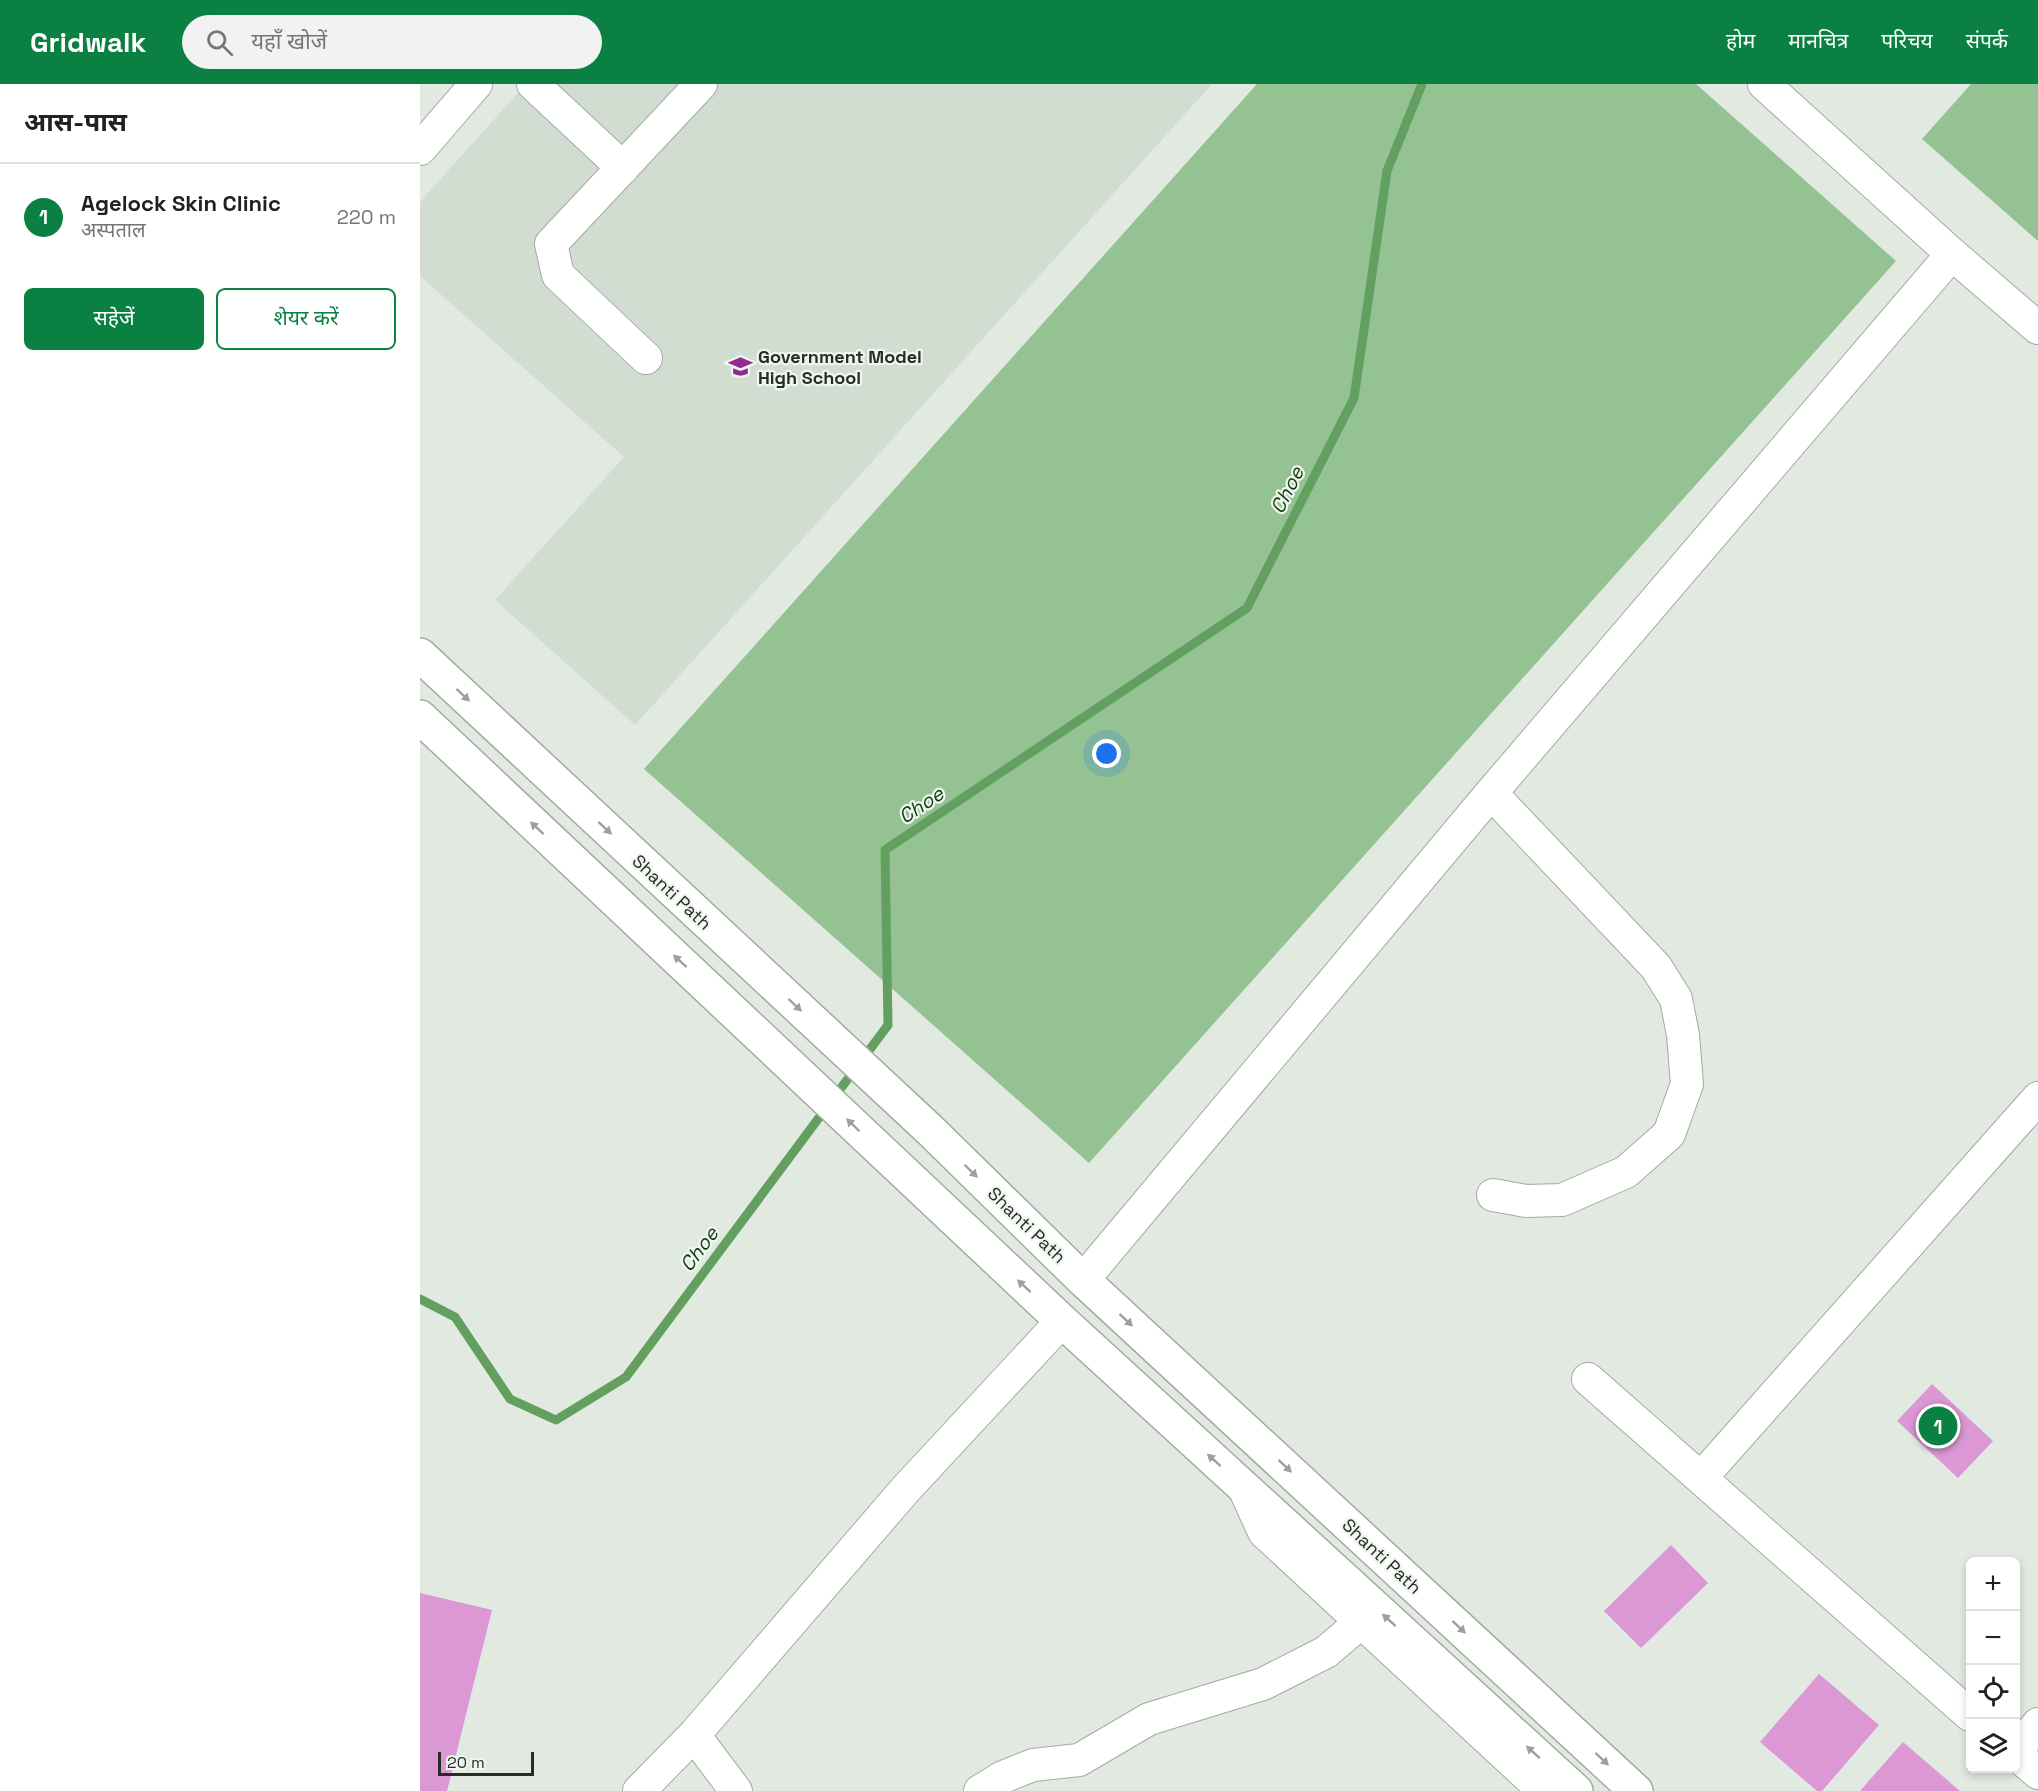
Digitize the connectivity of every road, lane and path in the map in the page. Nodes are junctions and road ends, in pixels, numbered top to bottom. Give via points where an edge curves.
1 (476, 84) edge
2 (533, 84) edge
3 (702, 84) edge
4 (1764, 84) edge
5 (420, 148) edge
6 (623, 168) junction
7 (1952, 254) junction
8 (2038, 328) edge
9 (646, 358) dead end
10 (420, 655) edge
11 (420, 717) edge
12 (1491, 793) junction
13 (2038, 1098) edge
14 (1493, 1195) dead end
15 (1083, 1280) junction
16 (1062, 1321) junction
17 (1588, 1379) dead end
18 (1701, 1478) junction
19 (1244, 1488) junction
20 (1360, 1623) junction
21 (1966, 1711) edge
22 (2038, 1724) edge
23 (694, 1735) junction
24 (2020, 1747) edge
25 (2020, 1756) edge
26 (2038, 1773) edge
27 (639, 1791) edge
28 (736, 1791) edge
29 (980, 1791) edge
30 (1544, 1791) edge
31 (1576, 1791) edge
32 (1636, 1791) edge

1 - 5 street
2 - 6 street
3 - 6 street
4 - 7 street
6 - 9 street via 551,244 558,275
7 - 8 street
7 - 12 street
10 -> 15 main road, Shanti Path via 930,1130
16 -> 11 main road
12 - 14 street via 1656,967 1676,999 1687,1084 1669,1134 1626,1172 1562,1200 1526,1201
12 - 15 street
13 - 18 street
15 -> 32 main road, Shanti Path
19 -> 16 main road
16 - 23 street via 905,1491
17 - 18 street
18 - 21 street
19 - 20 street via 1263,1532
31 -> 19 main road
20 - 29 street via 1326,1652 1263,1684 1149,1719 1079,1761 1033,1765
20 - 30 street
22 - 24 street
23 - 27 street
23 - 28 street
25 - 26 street

